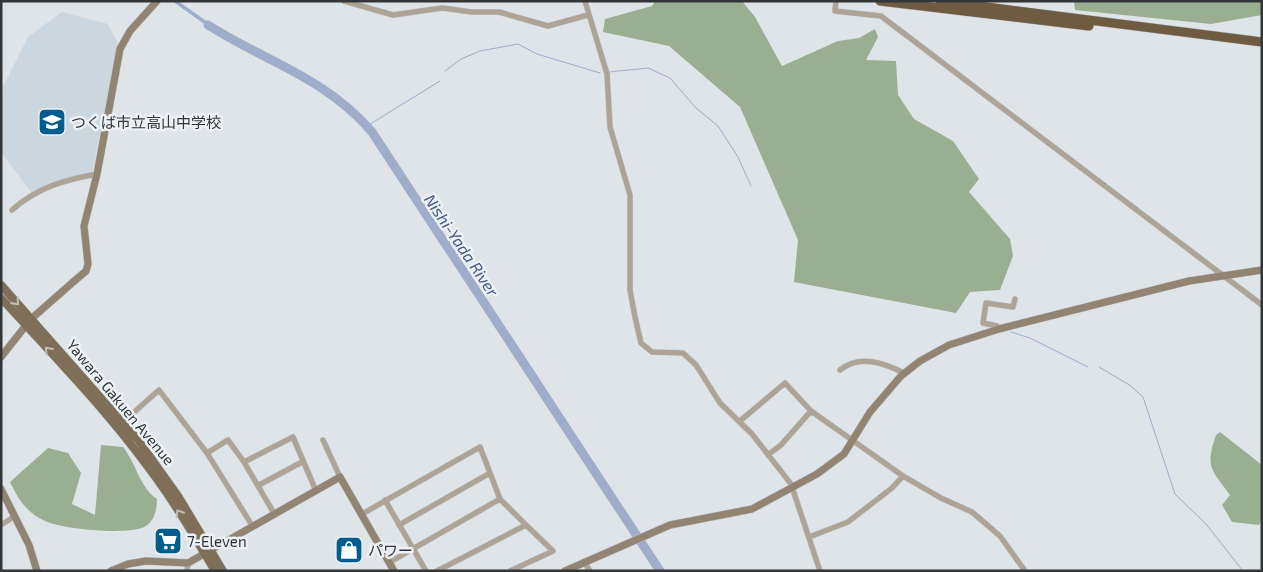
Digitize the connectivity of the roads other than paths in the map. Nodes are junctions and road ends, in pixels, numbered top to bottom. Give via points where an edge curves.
1 (157, 1) edge
2 (344, 1) edge
3 (585, 1) edge
4 (880, 1) edge
5 (940, 1) edge
6 (836, 4) edge
7 (588, 15) junction
8 (1184, 33) junction
9 (1262, 42) edge
10 (97, 174) junction
11 (12, 210) dead end
12 (1262, 270) edge
13 (1221, 274) junction
14 (1, 285) edge
15 (1, 298) edge
16 (1015, 299) dead end
17 (1262, 305) edge
18 (29, 322) junction
19 (999, 329) junction
20 (1, 357) edge
21 (840, 370) dead end
22 (904, 373) junction
23 (811, 411) junction
24 (740, 421) junction
25 (123, 422) junction
26 (323, 440) dead end
27 (854, 440) junction
28 (207, 453) junction
29 (769, 454) junction
30 (244, 462) junction
31 (302, 462) junction
32 (490, 473) junction
33 (903, 476) junction
34 (340, 477) junction
35 (259, 485) junction
36 (793, 487) junction
37 (1, 488) edge
38 (316, 491) junction
39 (500, 499) junction
40 (385, 500) junction
41 (362, 514) junction
42 (275, 515) junction
43 (15, 516) junction
44 (1, 525) edge
45 (399, 525) junction
46 (526, 525) junction
47 (253, 527) junction
48 (809, 537) junction
49 (413, 549) junction
50 (208, 552) junction
51 (390, 562) junction
52 (584, 562) junction
53 (188, 567) edge
54 (37, 571) edge
55 (111, 571) edge
56 (215, 571) edge
57 (224, 571) edge
58 (394, 571) edge
59 (426, 571) edge
60 (437, 571) edge
61 (510, 571) edge
62 (565, 571) edge
63 (590, 571) edge
64 (820, 571) edge
65 (1025, 571) edge

1 - 10 street via 130,31 120,49
2 - 7 street via 393,15 442,8 499,12 548,26
3 - 7 street
4 - 8 highway via 1077,25
5 - 8 highway
6 - 13 street via 835,11 882,16
7 - 24 street via 606,74 610,127 630,196 630,290 641,343 652,352 683,353 696,365 720,403
8 - 9 highway
10 - 11 street via 45,187
10 - 18 street via 84,226 88,254 86,270
12 - 13 street
13 - 17 street
13 - 19 street
14 -> 18 main road, Yawara Gakuen Avenue
15 - 18 main road, Yawara Gakuen Avenue
16 - 19 street via 1013,307 986,303 983,323
18 - 20 street
18 - 25 main road, Yawara Gakuen Avenue
50 -> 18 main road, Yawara Gakuen Avenue via 151,470
19 - 22 street via 949,345
21 - 22 street via 869,361
22 - 27 street via 870,412
23 - 24 street via 785,383
23 - 27 street
23 - 29 street
24 - 29 street
25 - 28 street via 159,390
25 - 50 main road, Yawara Gakuen Avenue via 167,480
26 - 34 street
27 - 33 street
27 - 36 street via 833,464
28 - 30 street via 228,440
28 - 47 street
29 - 36 street
30 - 31 street via 293,437
30 - 35 street
31 - 35 street
31 - 38 street
32 - 39 street
32 - 40 street via 480,447
32 - 45 street
33 - 48 street via 848,522
33 - 65 street via 972,512 1000,536
34 - 38 street
34 - 41 street
35 - 42 street
36 - 48 street
36 - 52 street via 752,509 682,522
37 - 43 street
38 - 42 street
39 - 46 street
39 - 49 street
40 - 41 street
40 - 45 street
41 - 51 street
42 - 47 street
43 - 44 street
43 - 54 street via 30,545
45 - 49 street
46 - 60 street
46 - 61 street via 553,551
47 - 50 street
48 - 64 street
49 - 51 street
49 - 59 street
50 - 53 street
50 - 56 main road, Yawara Gakuen Avenue
50 - 57 main road, Yawara Gakuen Avenue
51 - 58 street
52 - 62 street
52 - 63 street
53 - 55 street via 146,561

